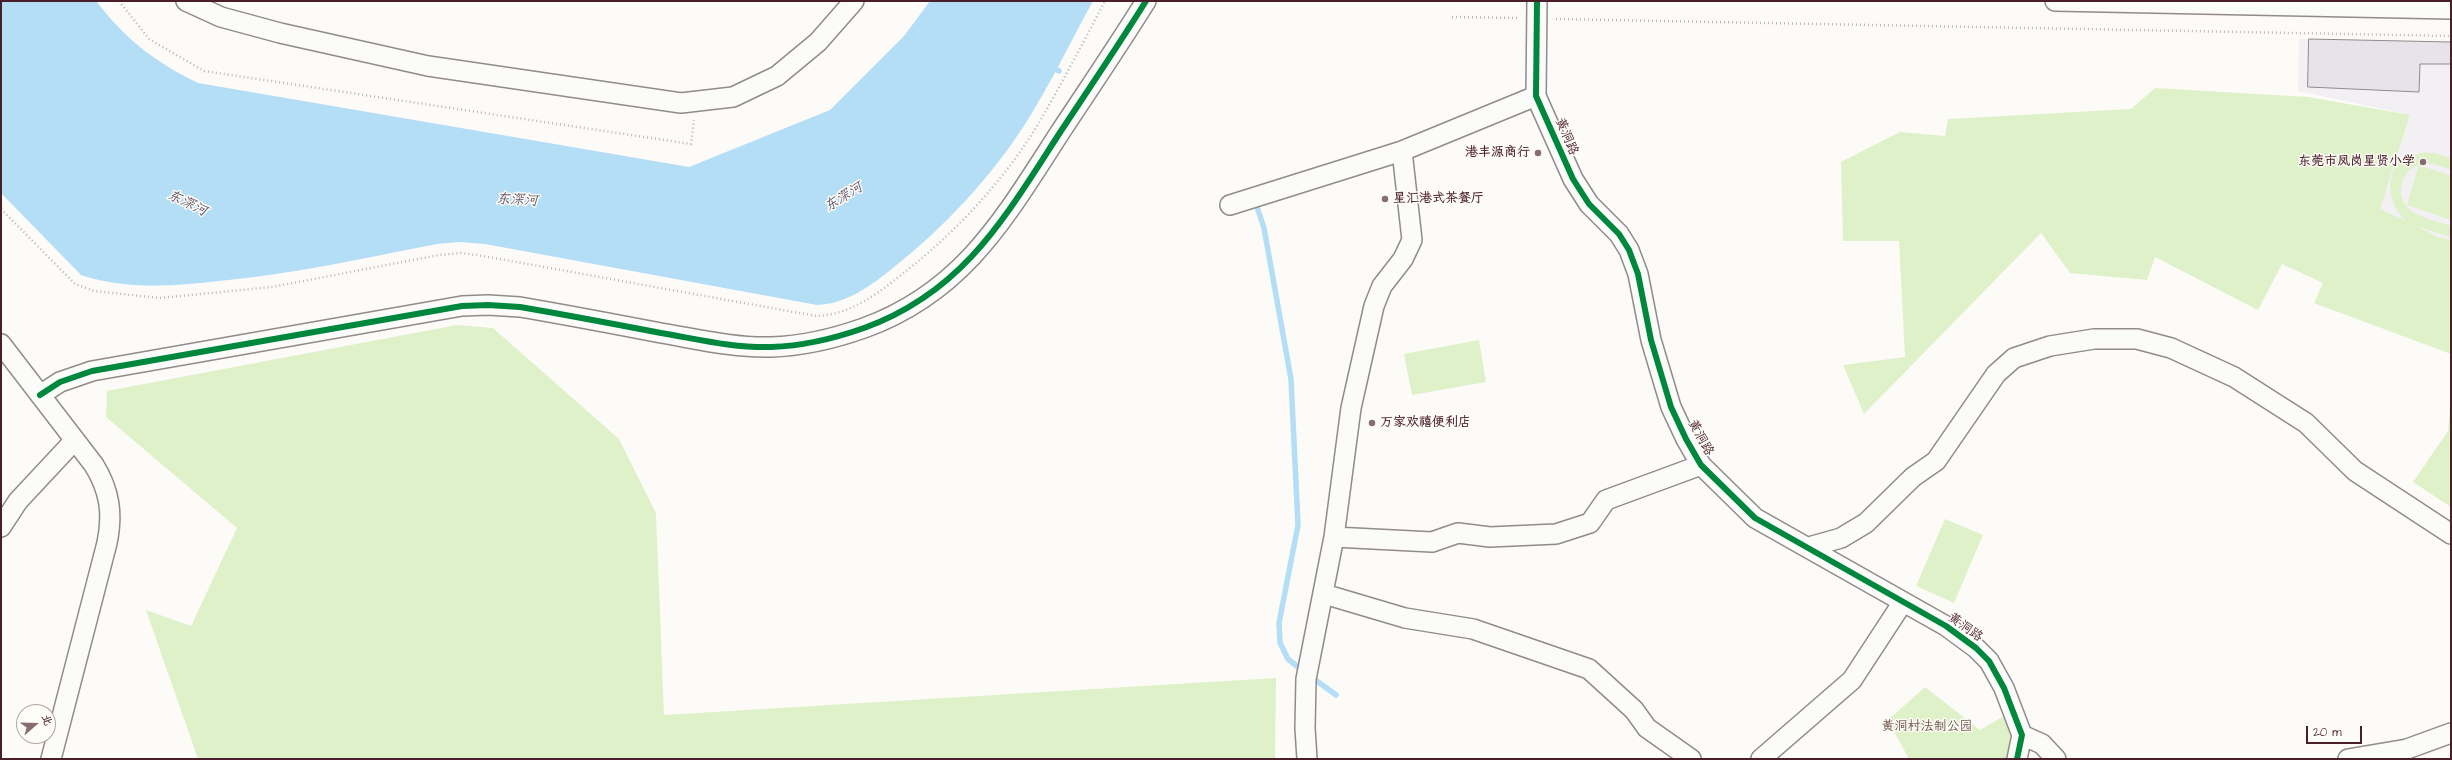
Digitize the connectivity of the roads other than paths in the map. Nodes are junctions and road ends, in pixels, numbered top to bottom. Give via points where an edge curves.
1 (186, 1) edge
2 (854, 1) edge
3 (1146, 1) edge
4 (1537, 1) edge
5 (2055, 1) edge
6 (2451, 9) edge
7 (1536, 96) junction
8 (1402, 151) junction
9 (1230, 205) dead end
10 (1, 344) edge
11 (40, 395) junction
12 (74, 440) junction
13 (1702, 465) junction
14 (1, 527) edge
15 (2451, 534) edge
16 (1334, 537) junction
17 (1809, 547) junction
18 (1324, 594) junction
19 (1903, 602) junction
20 (2451, 733) edge
21 (2022, 735) junction
22 (51, 759) edge
23 (1307, 759) edge
24 (1691, 759) edge
25 (1761, 759) edge
26 (2018, 759) edge
27 (2056, 759) edge
28 (2348, 759) edge

1 - 2 street via 221,17 280,33 428,66 681,103 733,97 777,76 818,42
3 - 11 street via 1024,189 980,247 956,274 922,301 854,332 823,341 795,345 745,346 520,307 462,306 92,371 60,382
4 - 7 street, 黄洞路
5 - 6 street
7 - 8 street
7 - 13 street, 黄洞路 via 1573,179 1589,204 1619,234 1629,250 1638,274 1651,340 1671,407
8 - 9 street
8 - 16 street via 1412,240 1403,259 1382,286 1374,306 1351,408
10 - 11 street
11 - 12 street
12 - 14 street via 18,501
12 - 22 street via 104,483 110,502 111,523 108,543
13 - 16 street via 1606,500 1590,524 1556,534 1490,537 1458,533 1432,542
13 - 17 street, 黄洞路 via 1755,518
15 - 17 street via 2355,470 2306,423 2234,377 2171,348 2137,339 2094,339 2050,346 2014,358 1990,383 1936,461 1913,477 1866,523 1841,538
16 - 18 street
17 - 19 street, 黄洞路
18 - 23 street via 1306,679
18 - 24 street via 1405,618 1473,629 1589,669 1634,710 1647,728
19 - 21 street, 黄洞路 via 1946,626 1989,661 2004,688
19 - 25 street via 1852,680
20 - 28 street via 2407,750
21 - 26 street
21 - 27 street via 2042,744

